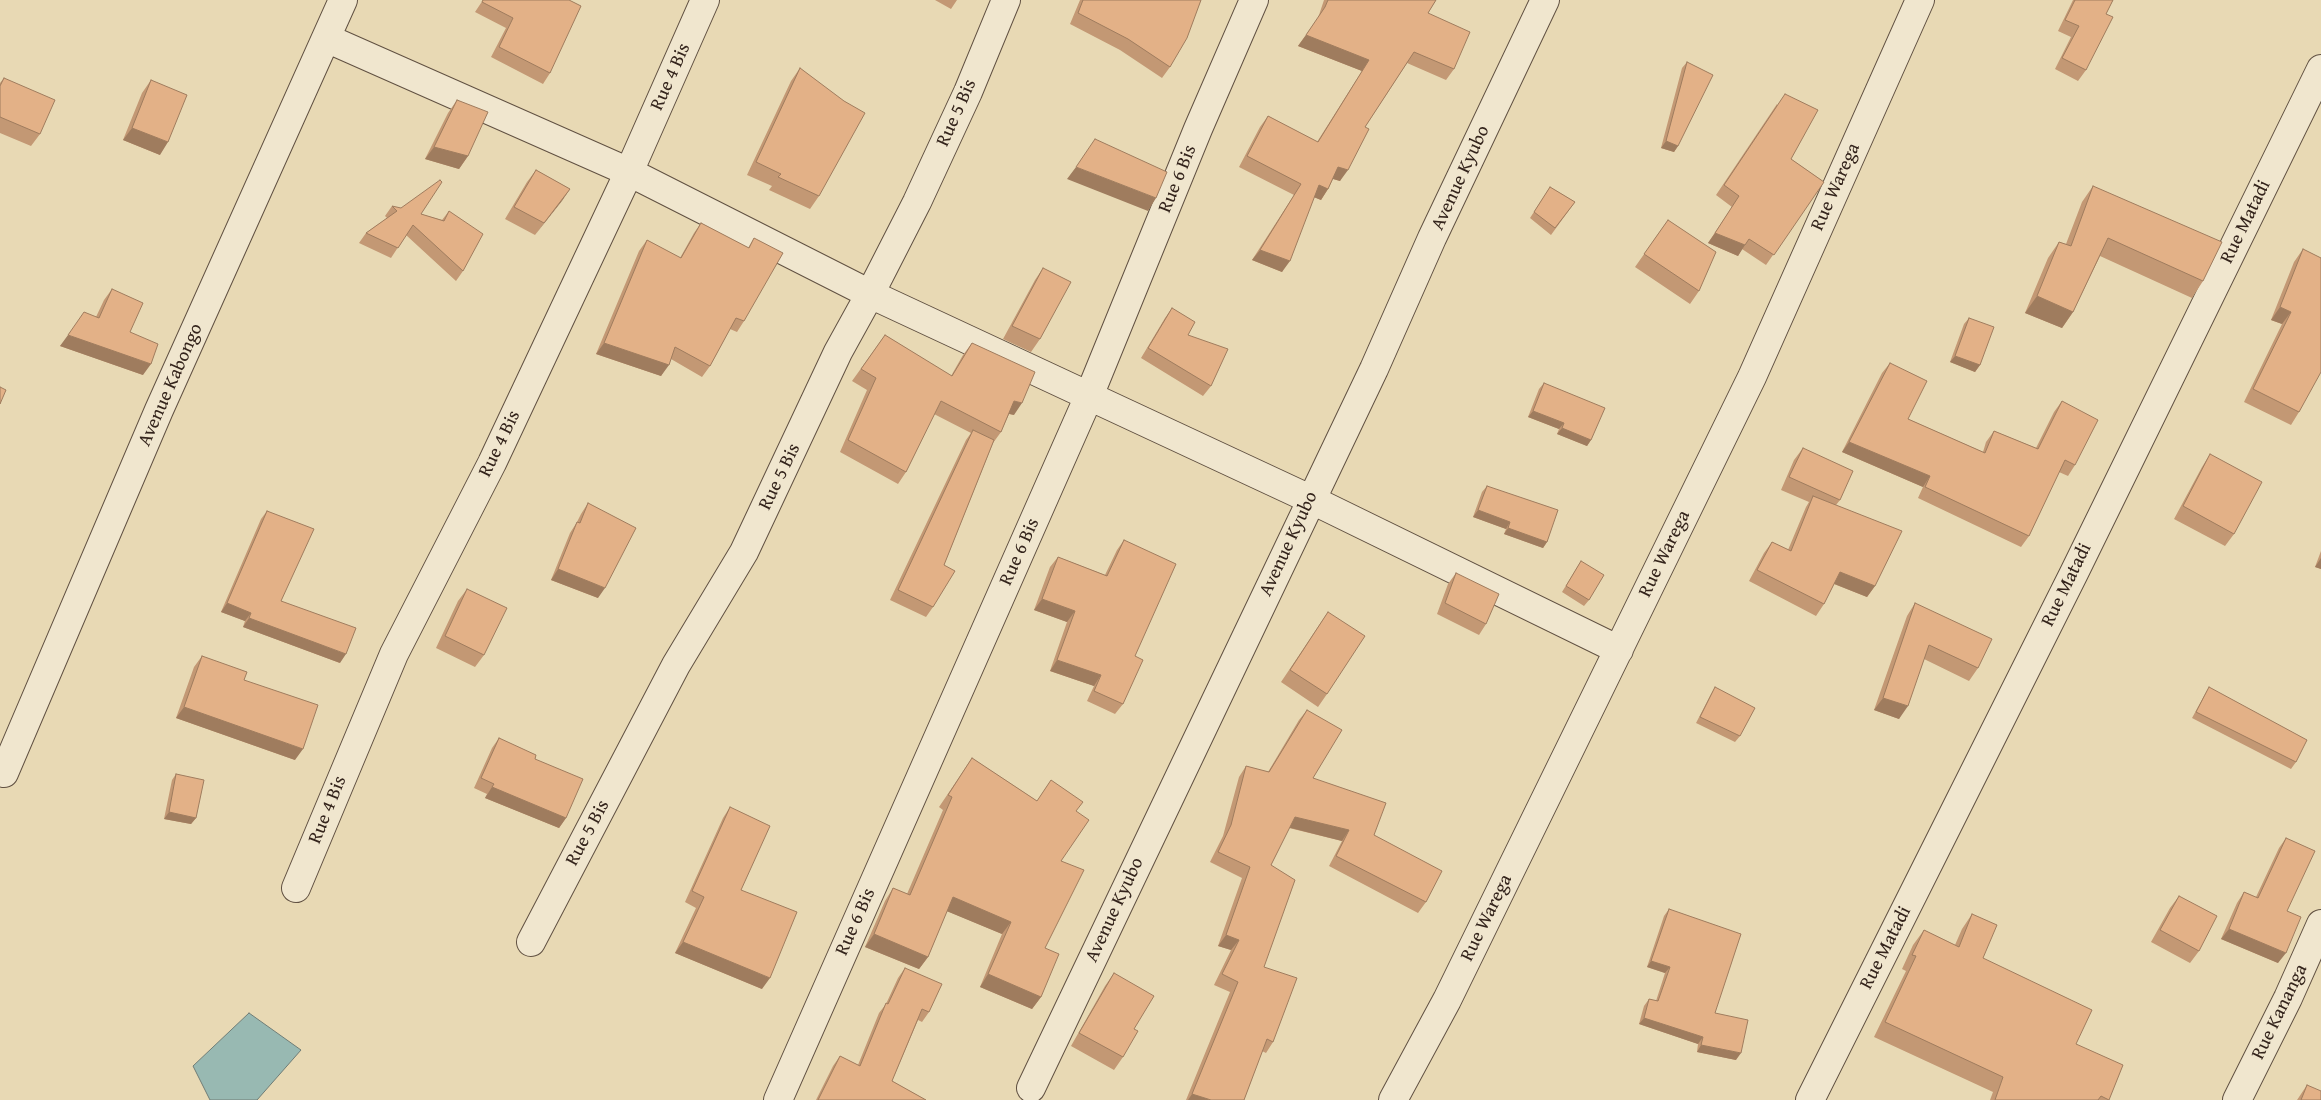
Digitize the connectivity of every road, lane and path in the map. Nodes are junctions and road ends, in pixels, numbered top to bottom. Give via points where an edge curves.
1 (343, 0) edge
2 (705, 0) edge
3 (1006, 0) edge
4 (1254, 0) edge
5 (1545, 0) edge
6 (1920, 0) edge
7 (326, 38) junction
8 (2321, 69) edge
9 (629, 172) junction
10 (870, 294) junction
11 (1088, 396) junction
12 (1310, 499) junction
13 (1619, 650) junction
14 (4, 773) dead end
15 (296, 888) dead end
16 (2321, 924) edge
17 (531, 942) dead end
18 (1031, 1088) dead end
19 (778, 1100) edge
20 (1393, 1100) edge
21 (1810, 1100) edge
22 (2237, 1100) edge

1 - 7 street, Avenue Kabongo
2 - 9 street, Rue 4 Bis
3 - 10 street, Rue 5 Bis via 968,92
4 - 11 street, Rue 6 Bis
5 - 12 street, Avenue Kyubo via 1374,369
6 - 13 street, Rue Warega via 1752,378
7 - 9 street
7 - 14 street, Avenue Kabongo via 159,410
8 - 21 street, Rue Matadi via 2074,573
9 - 10 street
9 - 15 street, Rue 4 Bis via 492,463 394,654
10 - 11 street
10 - 17 street, Rue 5 Bis via 838,352 744,552 676,665
11 - 12 street
11 - 19 street, Rue 6 Bis
12 - 13 street
12 - 18 street, Avenue Kyubo
13 - 20 street, Rue Warega via 1447,1000
16 - 22 street, Rue Kananga

